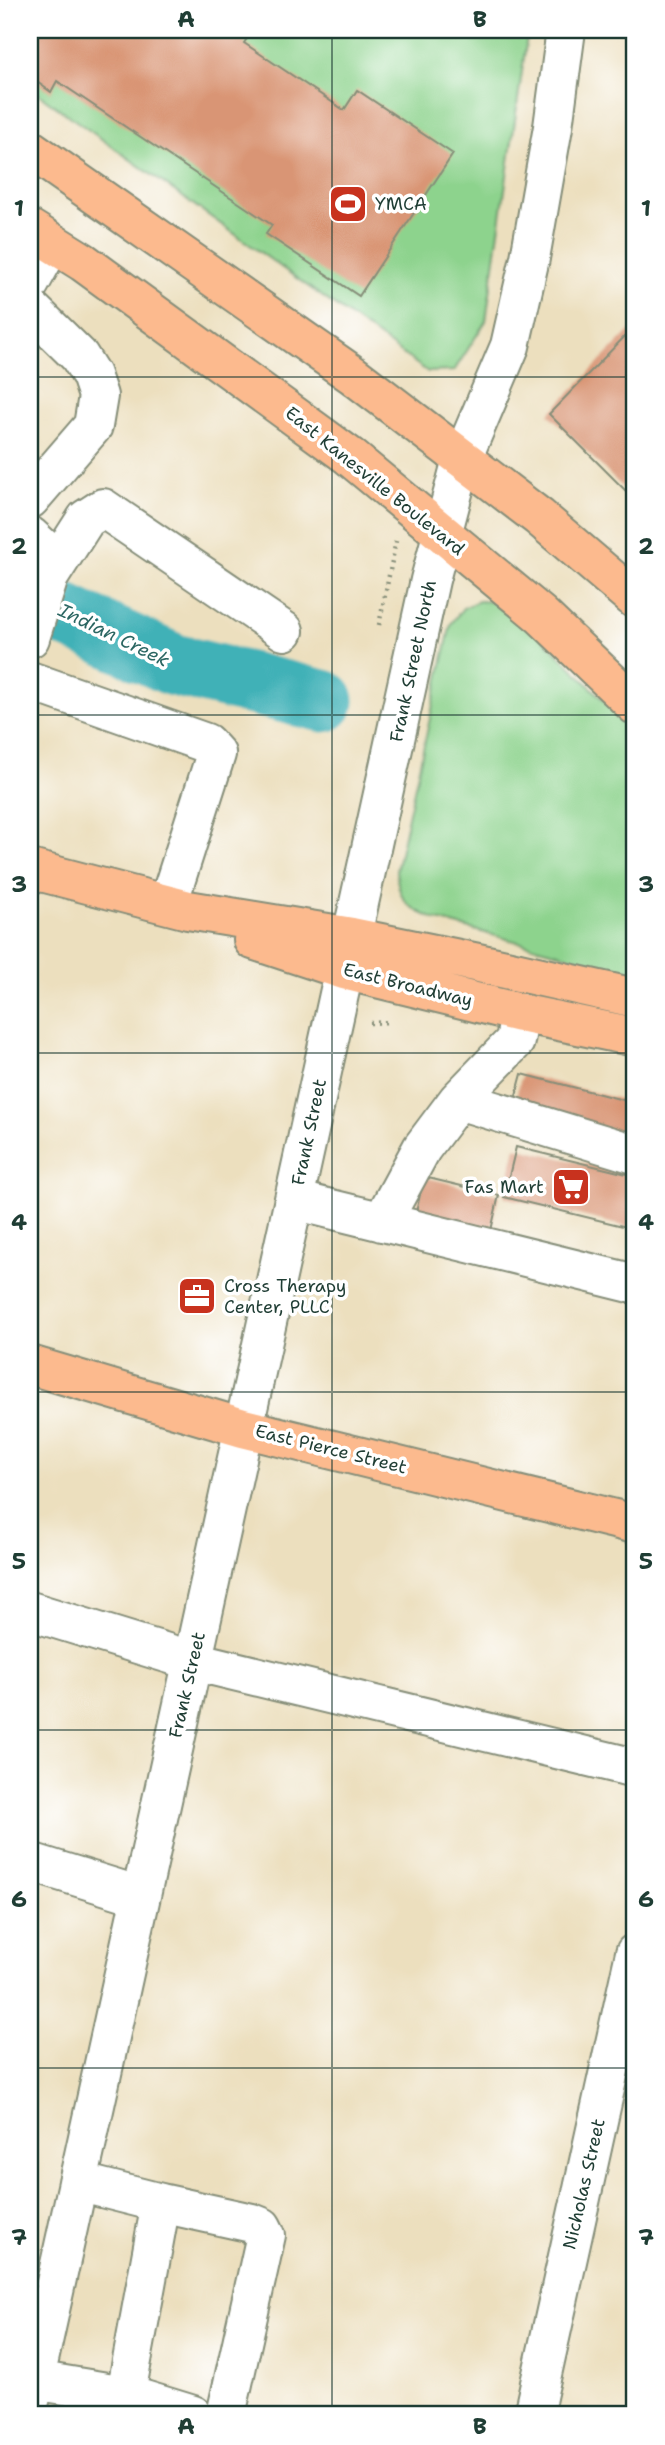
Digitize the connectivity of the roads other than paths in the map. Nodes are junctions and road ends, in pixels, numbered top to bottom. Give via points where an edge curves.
1 (566, 30) edge
2 (30, 149) edge
3 (41, 236) edge
4 (30, 283) edge
5 (30, 308) edge
6 (462, 459) junction
7 (30, 499) edge
8 (442, 535) junction
9 (40, 550) edge
10 (635, 599) edge
11 (33, 628) edge
12 (284, 631) dead end
13 (30, 681) edge
14 (635, 705) edge
15 (30, 869) edge
16 (178, 907) junction
17 (348, 954) junction
18 (635, 998) edge
19 (520, 1013) junction
20 (635, 1037) edge
21 (458, 1100) junction
22 (635, 1154) edge
23 (294, 1200) junction
24 (382, 1222) junction
25 (635, 1284) edge
26 (30, 1365) edge
27 (243, 1428) junction
28 (635, 1524) edge
29 (30, 1611) edge
30 (193, 1661) junction
31 (635, 1768) edge
32 (30, 1862) edge
33 (140, 1896) junction
34 (635, 1953) edge
35 (631, 1990) edge
36 (78, 2182) junction
37 (161, 2203) junction
38 (32, 2390) edge
39 (131, 2396) junction
40 (193, 2415) edge
41 (226, 2415) edge
42 (533, 2415) edge

1 - 6 street, Frank Street North via 530,258 510,346
2 - 6 main road via 353,375
3 - 4 street
3 - 8 main road, East Kanesville Boulevard via 349,456
5 - 7 street via 79,356 98,396 93,426
6 - 8 street, Frank Street North
6 - 10 main road
8 - 14 main road, East Kanesville Boulevard via 541,615
8 - 17 street, Frank Street North
9 - 11 street
9 - 12 street via 103,508
13 - 16 street via 206,743 216,754
15 - 16 main road, East Broadway
16 - 17 main road, East Broadway via 251,940
17 - 18 main road, East Broadway via 474,962
17 - 19 main road, East Broadway
17 - 23 street, Frank Street
19 - 20 main road, East Broadway
19 - 21 street via 515,1041
21 - 22 street
21 - 24 street via 422,1148
23 - 24 street
23 - 27 street, Frank Street
24 - 25 street
26 - 27 main road, East Pierce Street
27 - 28 main road, East Pierce Street
27 - 30 street, Frank Street
29 - 30 street
30 - 31 street
30 - 33 street, Frank Street
32 - 33 street
33 - 36 street, Frank Street
34 - 35 street, Nicholas Street
35 - 42 street, Nicholas Street
36 - 37 street
36 - 38 street, Frank Street
37 - 39 street via 127,2388
37 - 41 street via 252,2223 266,2235
38 - 39 street
39 - 40 street

